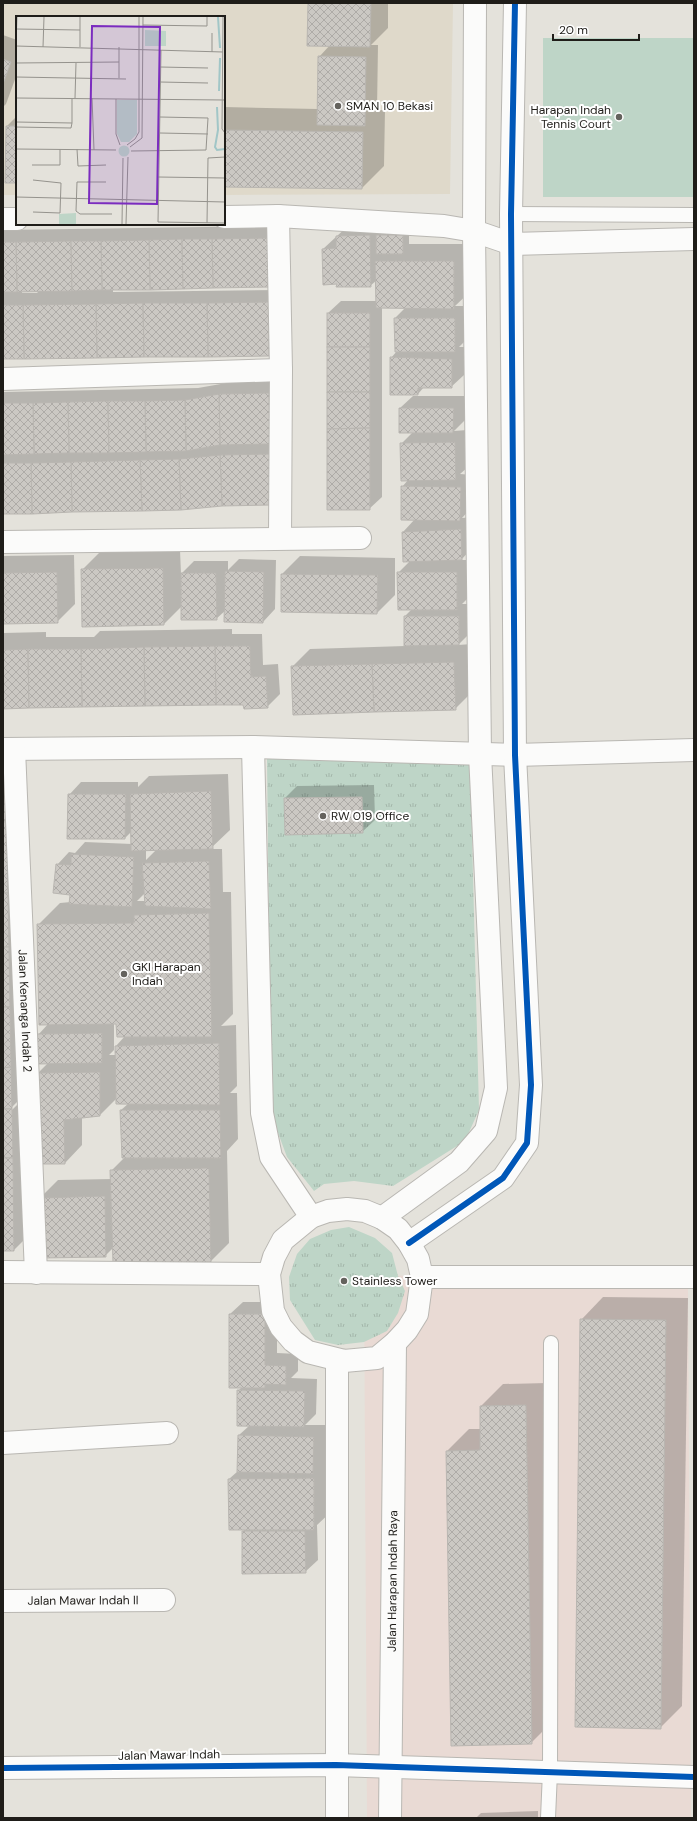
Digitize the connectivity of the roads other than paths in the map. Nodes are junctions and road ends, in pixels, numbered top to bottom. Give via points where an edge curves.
1 (476, 3) edge
2 (515, 3) edge
3 (511, 214) junction
4 (694, 215) edge
5 (278, 216) junction
6 (225, 217) edge
7 (3, 219) edge
8 (16, 219) edge
9 (474, 231) junction
10 (694, 239) edge
11 (512, 244) junction
12 (281, 370) junction
13 (3, 379) edge
14 (280, 538) junction
15 (360, 538) dead end
16 (3, 542) edge
17 (253, 747) junction
18 (8, 749) edge
19 (694, 750) edge
20 (480, 754) junction
21 (515, 754) junction
22 (311, 1217) junction
23 (382, 1218) junction
24 (409, 1243) junction
25 (3, 1272) edge
26 (36, 1273) junction
27 (269, 1274) junction
28 (422, 1277) junction
29 (694, 1277) edge
30 (551, 1342) dead end
31 (395, 1343) junction
32 (337, 1360) junction
33 (167, 1433) dead end
34 (3, 1443) edge
35 (3, 1600) edge
36 (164, 1600) dead end
37 (336, 1765) junction
38 (391, 1767) junction
39 (3, 1768) edge
40 (550, 1772) junction
41 (694, 1777) edge
42 (337, 1818) edge
43 (390, 1818) edge
44 (548, 1818) edge

1 - 9 street
2 - 3 street
3 - 4 lane
3 - 11 street
5 - 6 street
5 - 9 street via 444,226
5 - 12 street
7 - 8 street
9 - 11 street
9 - 20 street
10 - 11 street
11 - 21 street
12 - 13 street
12 - 14 street
14 - 15 street
14 - 16 street
17 - 18 street
17 - 20 street
17 - 22 street via 262,1113 271,1157
18 - 26 street, Jalan Kenanga Indah 2
19 - 21 street
20 - 21 street
20 - 23 street via 496,1088 486,1131 459,1162
21 - 24 street via 530,1085 527,1143 503,1178
22 - 23 street via 328,1210 347,1209 365,1211
22 - 27 street via 283,1240
23 - 24 street via 398,1229
24 - 28 street via 418,1259
25 - 26 street
26 - 27 street
27 - 32 street via 273,1311 281,1327 293,1341 308,1352
28 - 29 street
28 - 31 street via 417,1314
30 - 40 lane
31 - 32 street via 377,1358
31 - 38 street, Jalan Harapan Indah Raya
32 - 37 street
33 - 34 street
35 - 36 street, Jalan Mawar Indah II
37 - 38 street, Jalan Mawar Indah
37 - 39 street, Jalan Mawar Indah
37 - 42 street
38 - 40 street, Jalan Mawar Indah
38 - 43 street, Jalan Harapan Indah Raya
40 - 41 street, Jalan Mawar Indah
40 - 44 lane

